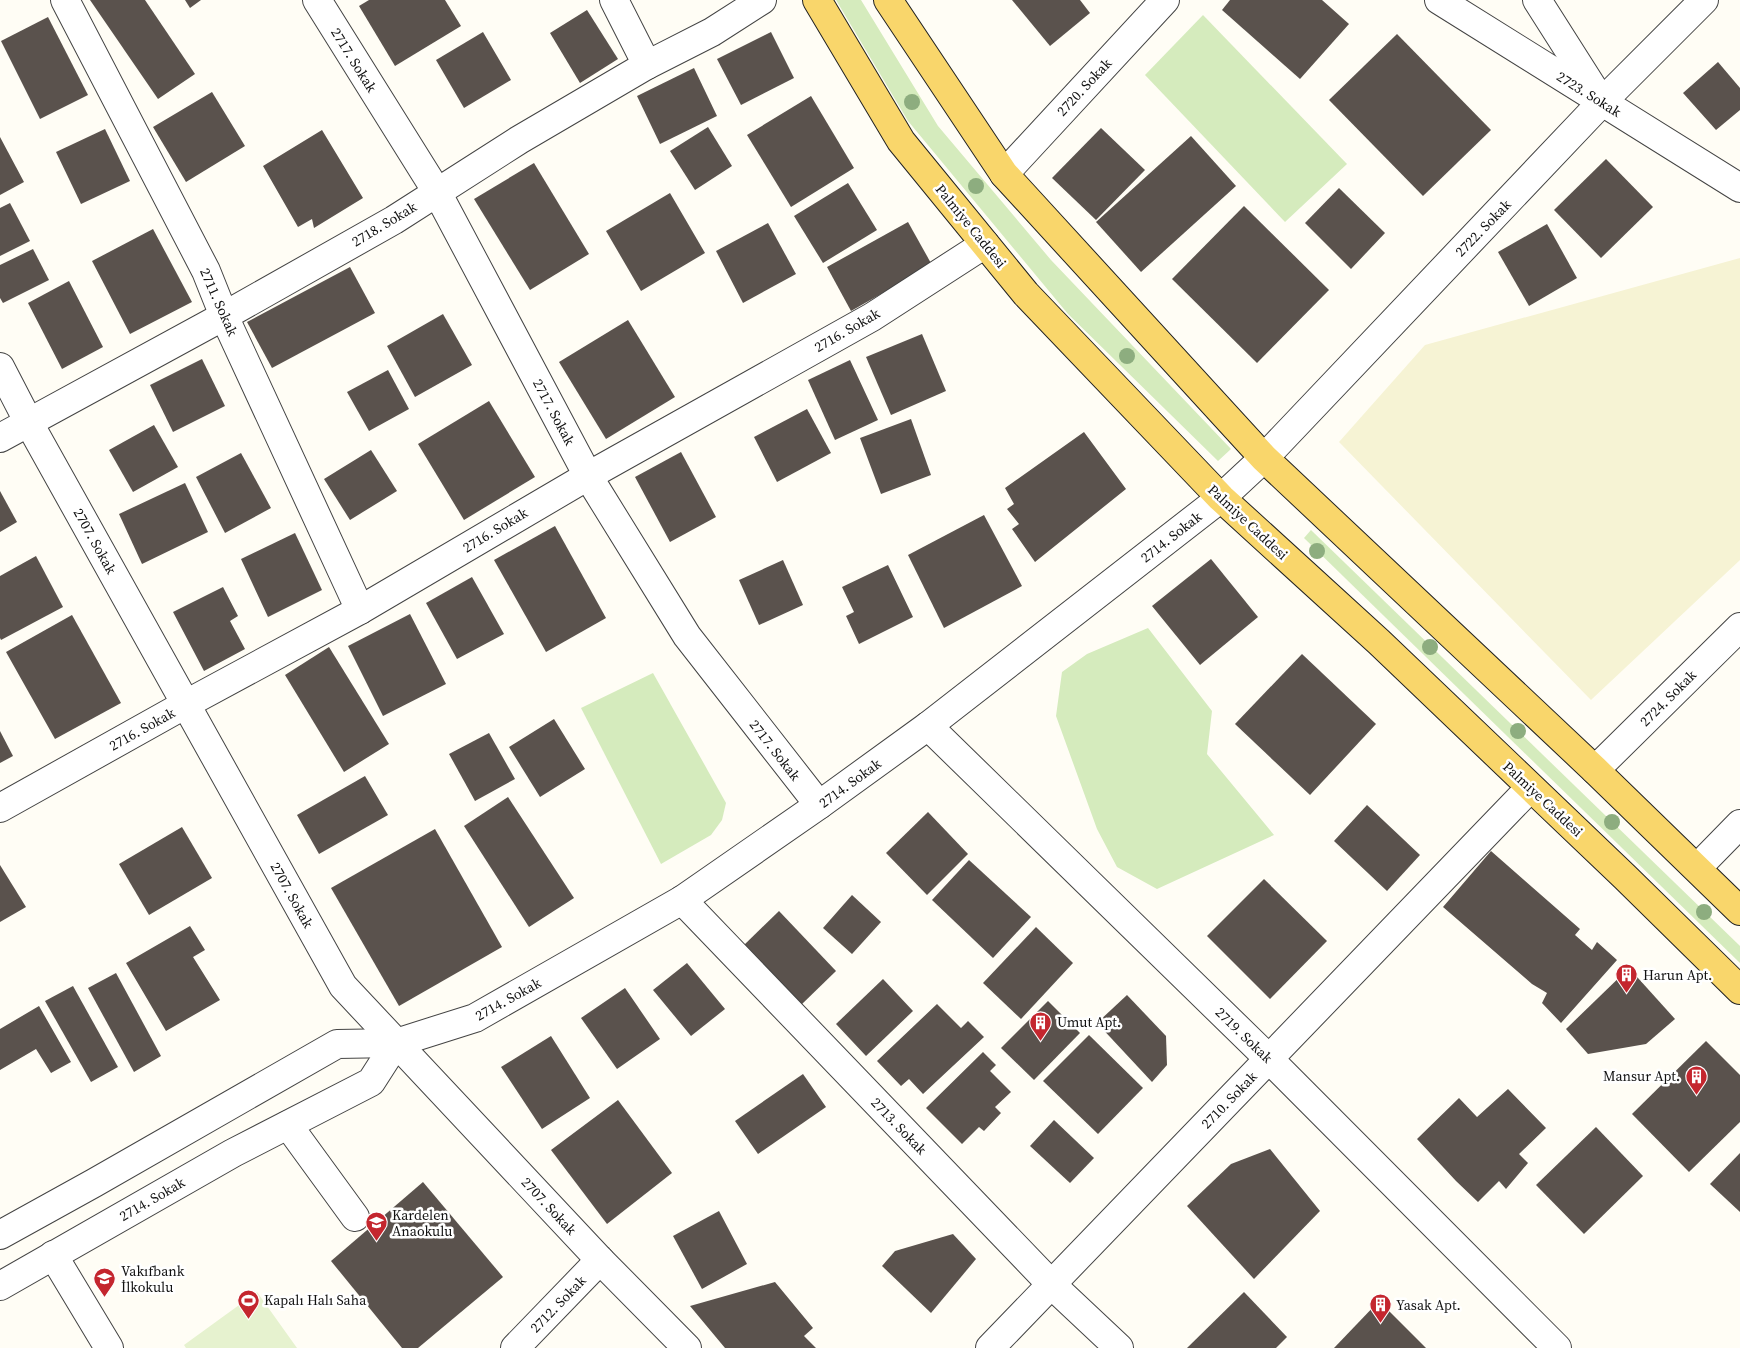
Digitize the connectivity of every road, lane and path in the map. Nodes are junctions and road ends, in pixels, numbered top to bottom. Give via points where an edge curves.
1 (66, 0) edge
2 (317, 0) edge
3 (614, 0) edge
4 (762, 0) edge
5 (817, 0) edge
6 (888, 0) edge
7 (1165, 0) edge
8 (1439, 0) edge
9 (1537, 0) edge
10 (1704, 0) edge
11 (647, 65) junction
12 (1602, 102) junction
13 (1004, 174) junction
14 (1740, 188) edge
15 (437, 192) junction
16 (986, 244) junction
17 (224, 316) junction
18 (0, 368) edge
19 (29, 423) junction
20 (0, 438) edge
21 (1264, 458) junction
22 (588, 476) junction
23 (1221, 498) junction
24 (360, 610) junction
25 (1740, 627) edge
26 (186, 704) junction
27 (928, 726) junction
28 (1595, 770) junction
29 (1530, 788) junction
30 (818, 805) junction
31 (0, 808) edge
32 (1740, 824) edge
33 (1697, 868) junction
34 (682, 900) junction
35 (1740, 911) edge
36 (1740, 990) edge
37 (396, 1044) junction
38 (1268, 1058) junction
39 (288, 1125) junction
40 (355, 1217) dead end
41 (0, 1235) edge
42 (53, 1255) junction
43 (600, 1260) junction
44 (1052, 1284) junction
45 (0, 1286) edge
46 (109, 1348) edge
47 (515, 1348) edge
48 (687, 1348) edge
49 (990, 1348) edge
50 (1120, 1348) edge
51 (1557, 1348) edge

1 - 17 street, 2711. Sokak via 206,270
2 - 15 street, 2717. Sokak
3 - 11 street
4 - 11 street, 2718. Sokak via 712,32
5 - 16 main road, Palmiye Caddesi via 901,141
6 - 13 main road
7 - 13 street, 2720. Sokak
8 - 12 street, 2723. Sokak
9 - 12 street
10 - 12 street, 2722. Sokak
11 - 15 street, 2718. Sokak
12 - 14 street, 2723. Sokak
12 - 21 street, 2722. Sokak
13 - 21 main road
15 - 17 street, 2718. Sokak via 394,220
15 - 22 street, 2717. Sokak
16 - 22 street, 2716. Sokak via 872,317
16 - 23 main road, Palmiye Caddesi via 1026,294
17 - 19 street, 2718. Sokak
17 - 24 street, 2711. Sokak
18 - 19 street, 2707. Sokak
19 - 20 street, 2718. Sokak
19 - 26 street, 2707. Sokak
21 - 23 street, 2714. Sokak
21 - 28 main road
22 - 24 street, 2716. Sokak
22 - 30 street, 2717. Sokak via 687,636
23 - 27 street, 2714. Sokak
23 - 29 main road, Palmiye Caddesi via 1379,642
24 - 26 street, 2716. Sokak
25 - 28 street, 2724. Sokak
26 - 31 street, 2716. Sokak
26 - 37 street, 2707. Sokak via 343,986
27 - 30 street, 2714. Sokak
27 - 38 street, 2719. Sokak
28 - 33 main road
29 - 36 main road, Palmiye Caddesi
29 - 38 street, 2710. Sokak
30 - 34 street, 2714. Sokak
32 - 33 street
33 - 35 main road
34 - 37 street, 2714. Sokak via 475,1018
34 - 44 street, 2713. Sokak
37 - 39 street, 2714. Sokak via 371,1082
37 - 41 street, 2714. Sokak via 337,1044
37 - 43 street, 2707. Sokak
38 - 44 street, 2710. Sokak
38 - 51 street, 2719. Sokak
39 - 40 street
39 - 42 street, 2714. Sokak
42 - 45 street, 2714. Sokak
42 - 46 street
43 - 47 street, 2712. Sokak
43 - 48 street, 2707. Sokak
44 - 49 street, 2710. Sokak
44 - 50 street, 2713. Sokak

